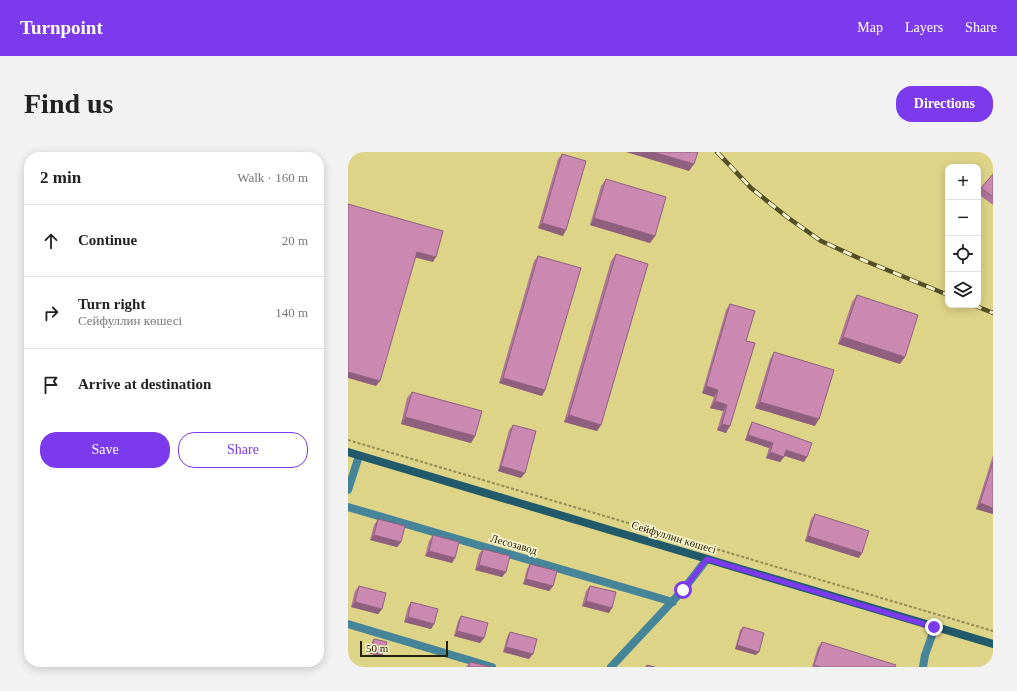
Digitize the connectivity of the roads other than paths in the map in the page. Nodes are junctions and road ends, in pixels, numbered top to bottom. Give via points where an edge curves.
1 (348, 452) edge
2 (359, 456) junction
3 (348, 490) edge
4 (348, 507) edge
5 (707, 559) junction
6 (673, 602) junction
7 (348, 624) edge
8 (934, 627) junction
9 (993, 644) edge
10 (492, 667) edge
11 (611, 667) edge
12 (923, 667) edge

1 - 2 main road, Сейфуллин көшесі
2 - 3 street
2 - 5 main road, Сейфуллин көшесі
4 - 6 street, Лесозавод
5 - 6 street
5 - 8 main road, Сейфуллин көшесі
6 - 11 street
7 - 10 street
8 - 9 main road, Сейфуллин көшесі
8 - 12 street

